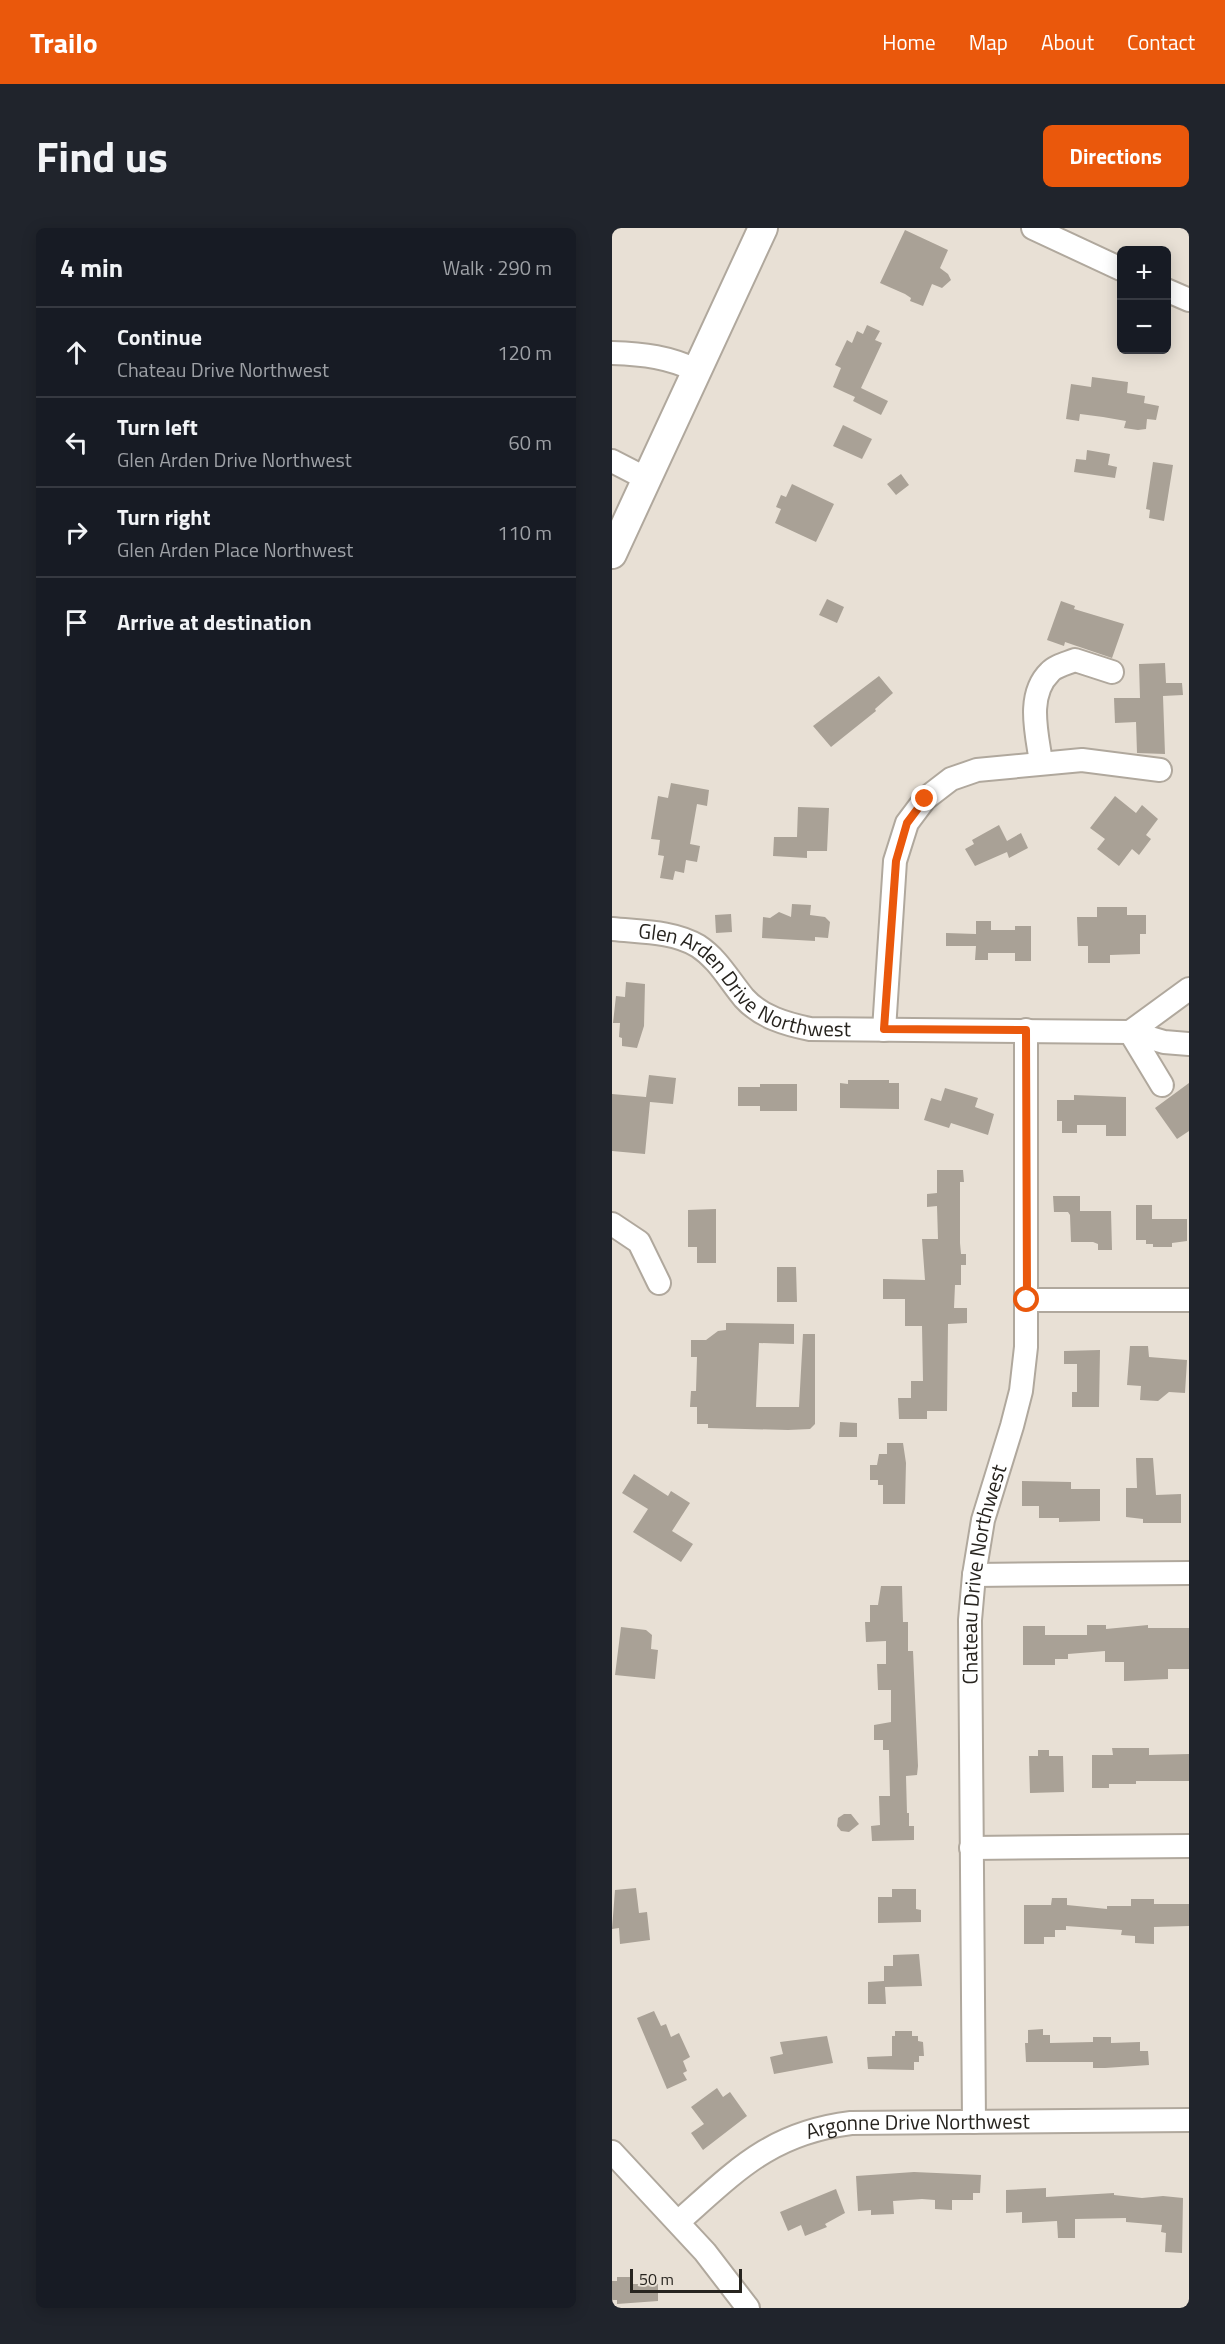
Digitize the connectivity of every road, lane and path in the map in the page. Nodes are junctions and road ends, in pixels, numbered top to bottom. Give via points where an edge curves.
1 (763, 228) edge
2 (1033, 228) edge
3 (1057, 233) edge
4 (1117, 266) edge
5 (1171, 292) edge
6 (1189, 300) edge
7 (612, 353) edge
8 (698, 371) junction
9 (612, 461) edge
10 (647, 479) junction
11 (612, 554) edge
12 (1112, 672) dead end
13 (1041, 762) junction
14 (1160, 770) dead end
15 (612, 929) edge
16 (1189, 989) edge
17 (884, 1029) junction
18 (1026, 1030) junction
19 (1130, 1032) junction
20 (1189, 1044) edge
21 (1162, 1085) dead end
22 (612, 1224) edge
23 (659, 1283) dead end
24 (1027, 1300) junction
25 (1189, 1300) edge
26 (1189, 1573) edge
27 (974, 1575) junction
28 (1189, 1846) edge
29 (971, 1848) junction
30 (1189, 2120) edge
31 (974, 2122) junction
32 (612, 2152) edge
33 (678, 2222) junction
34 (748, 2308) edge

1 - 8 main road
2 - 3 street
3 - 4 street
5 - 6 street
7 - 8 street via 676,360
8 - 10 main road
9 - 10 street
10 - 11 main road
12 - 13 street via 1075,660 1050,672 1039,691 1034,713
13 - 14 street via 1082,760
13 - 17 street via 977,770 951,779 925,799 907,823 896,861
15 - 17 street, Glen Arden Drive Northwest via 664,934 696,945 710,955 745,999 776,1020 810,1029
16 - 19 street
17 - 18 street, Glen Arden Drive Northwest
18 - 19 street, Glen Arden Drive Northwest
18 - 24 street, Chateau Drive Northwest
19 - 20 street, Glen Arden Drive Northwest via 1164,1042
19 - 21 street
22 - 23 street via 639,1242
24 - 25 street
24 - 27 street, Chateau Drive Northwest via 1021,1391 983,1520
26 - 27 street
27 - 29 street, Chateau Drive Northwest via 970,1620
28 - 29 street
29 - 31 street, Chateau Drive Northwest
30 - 31 street, Argonne Drive Northwest
31 - 33 street, Argonne Drive Northwest via 850,2123 801,2133 751,2159
32 - 33 street
33 - 34 street

